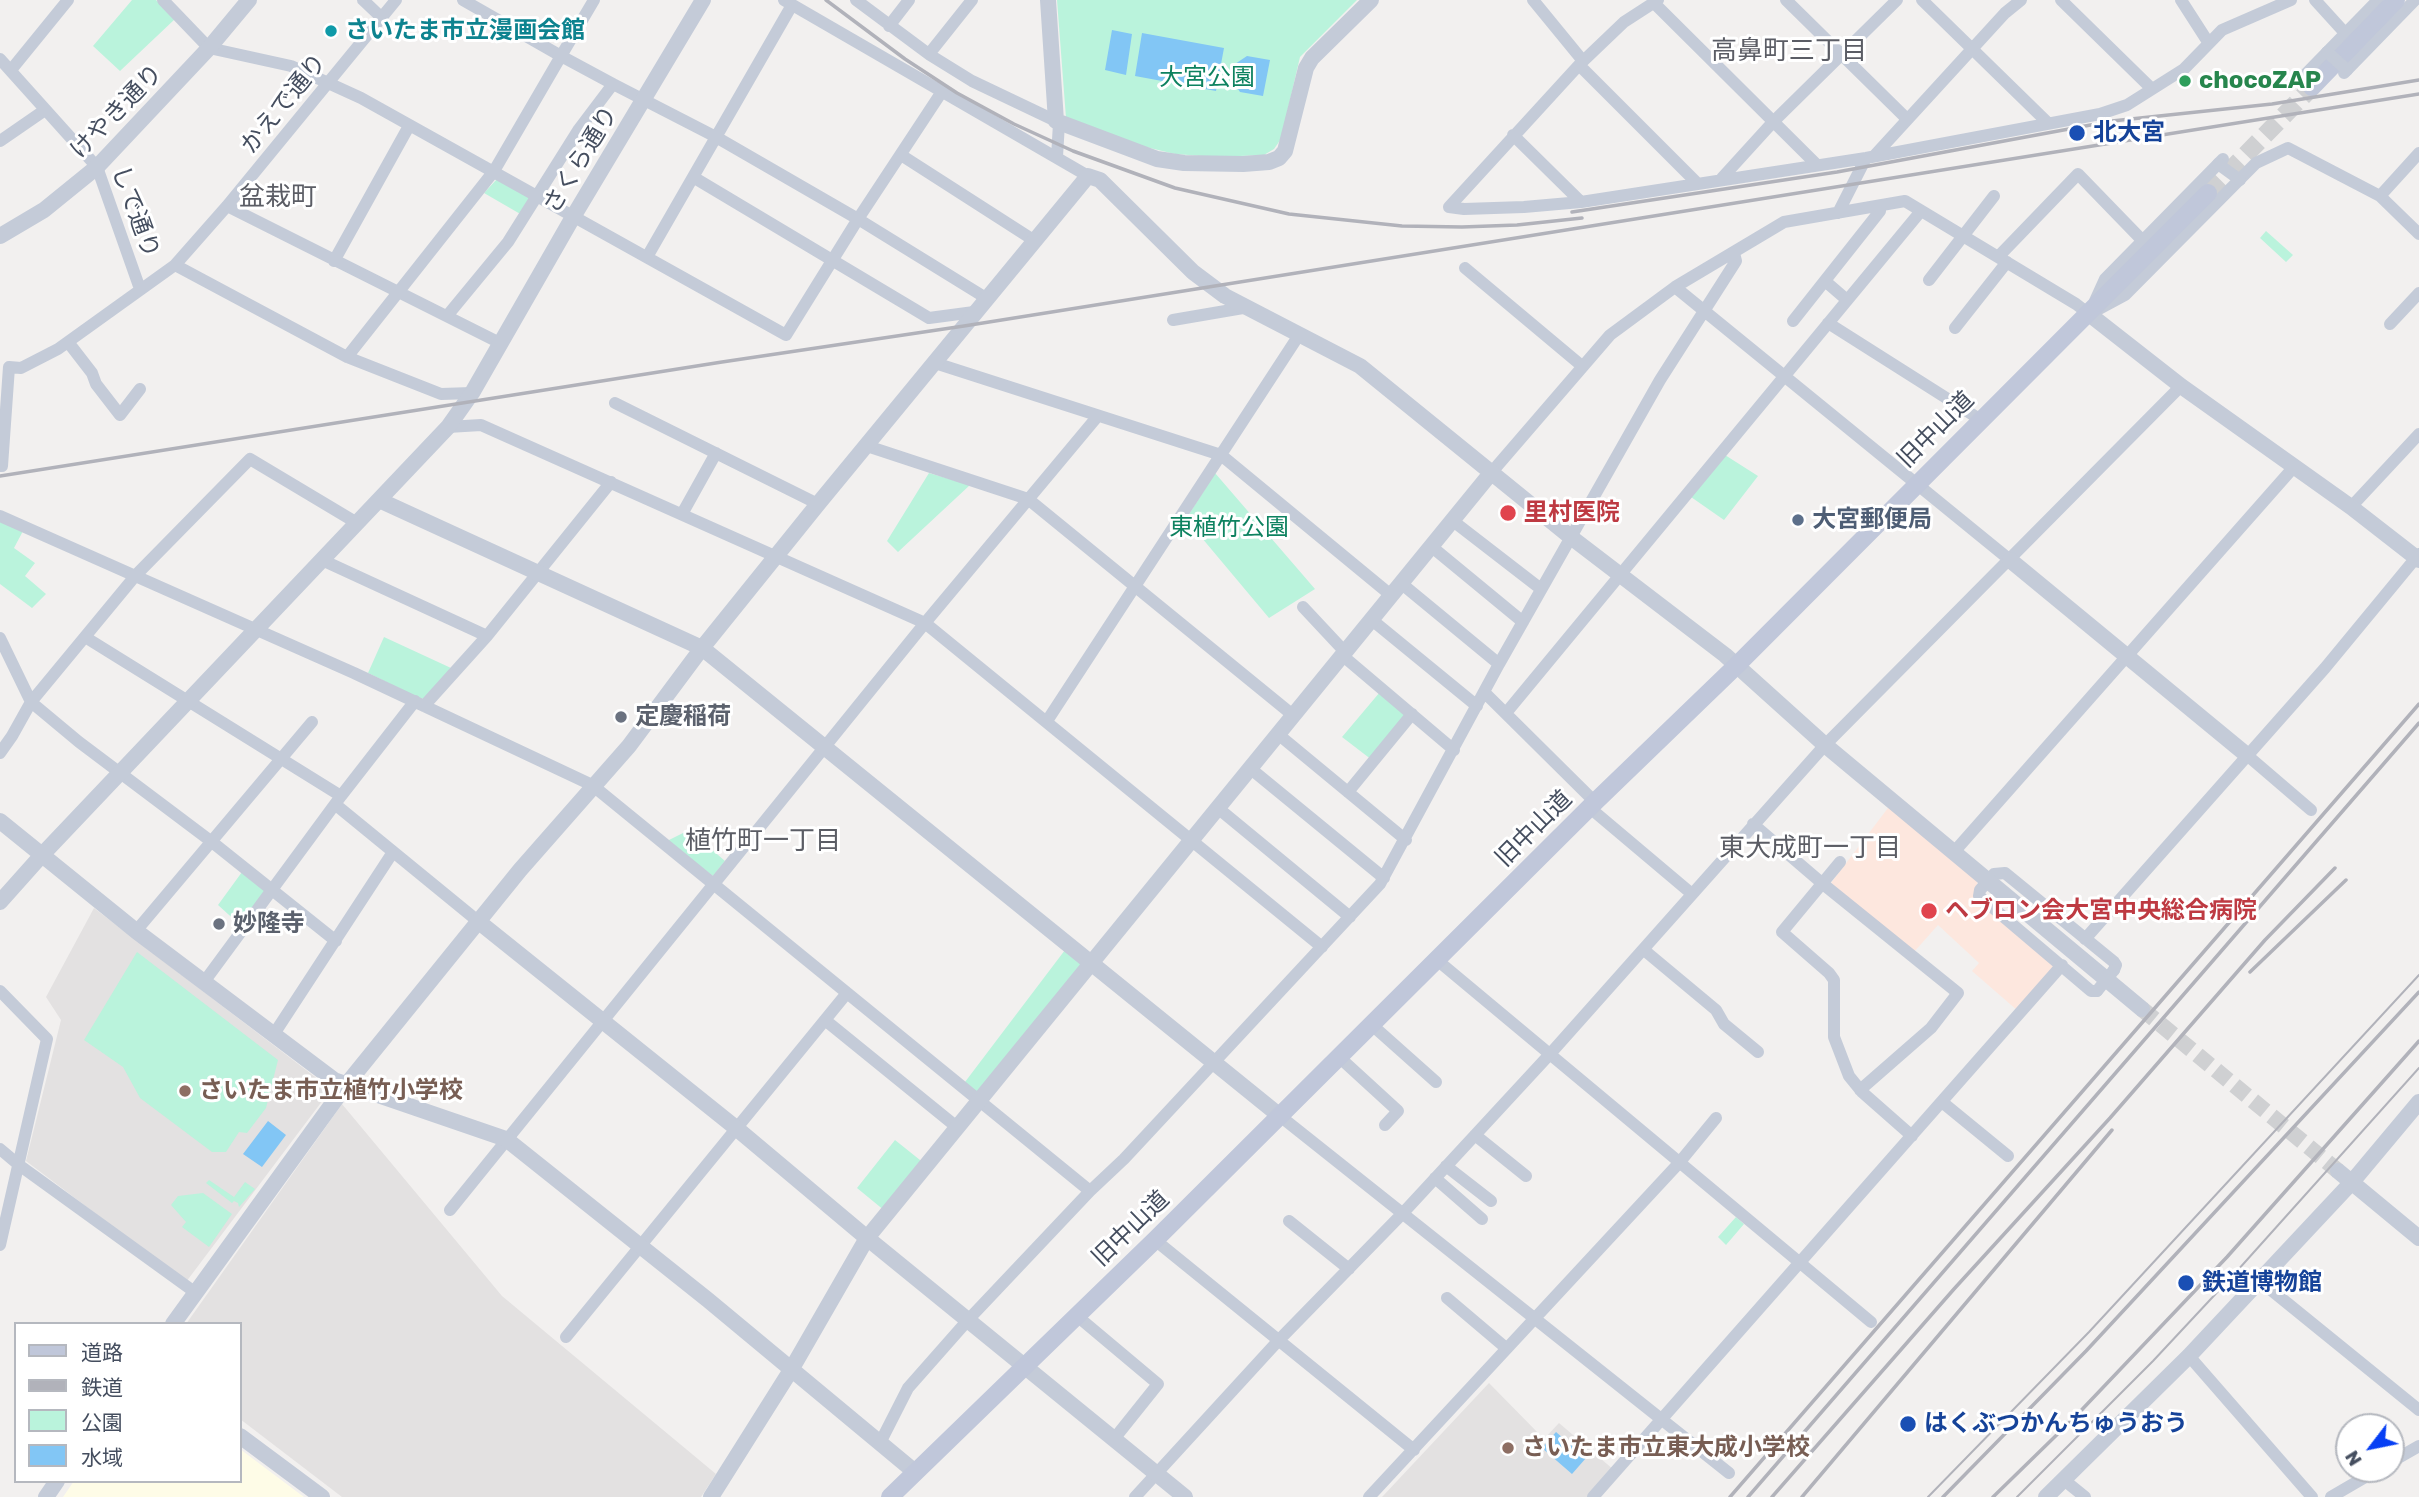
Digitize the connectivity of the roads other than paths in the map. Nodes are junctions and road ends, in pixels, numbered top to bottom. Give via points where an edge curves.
1 (68, 0) edge
2 (163, 0) edge
3 (249, 0) edge
4 (363, 0) edge
5 (396, 0) edge
6 (463, 0) edge
7 (594, 0) edge
8 (703, 0) edge
9 (856, 0) edge
10 (909, 0) edge
11 (972, 0) edge
12 (1048, 0) edge
13 (1371, 0) edge
14 (1533, 0) edge
15 (1786, 0) edge
16 (1897, 0) edge
17 (1922, 0) edge
18 (2021, 0) edge
19 (2061, 0) edge
20 (2181, 0) edge
21 (2291, 0) edge
22 (2315, 0) edge
23 (2378, 0) edge
24 (2396, 0) edge
25 (2415, 0) edge
26 (788, 2) edge
27 (1656, 2) edge
28 (382, 18) junction
29 (889, 26) junction
30 (2345, 33) junction
31 (2208, 42) junction
32 (209, 48) junction
33 (1972, 49) junction
34 (2327, 52) junction
35 (929, 54) junction
36 (1841, 54) junction
37 (561, 57) junction
38 (0, 59) edge
39 (1581, 63) junction
40 (11, 70) junction
41 (328, 83) junction
42 (613, 84) junction
43 (2306, 84) joint
44 (2151, 89) junction
45 (943, 90) junction
46 (644, 100) junction
47 (45, 110) junction
48 (1907, 119) junction
49 (1058, 122) junction
50 (1773, 122) junction
51 (2048, 123) junction
52 (408, 126) junction
53 (1513, 135) junction
54 (716, 137) junction
55 (0, 141) edge
56 (2419, 153) edge
57 (901, 155) junction
58 (1871, 156) junction
59 (1057, 158) junction
60 (1817, 165) junction
61 (97, 167) junction
62 (494, 171) junction
63 (1088, 176) junction
64 (693, 177) junction
65 (1722, 178) junction
66 (2239, 180) junction
67 (1696, 182) junction
68 (2208, 193) tunnel mouth
69 (538, 195) junction
70 (1994, 196) dead end
71 (2380, 196) junction
72 (1581, 202) junction
73 (227, 206) junction
74 (1879, 206) junction
75 (1921, 211) junction
76 (1838, 213) junction
77 (573, 217) junction
78 (858, 219) junction
79 (2419, 234) edge
80 (0, 236) edge
81 (1962, 236) junction
82 (2141, 239) junction
83 (1035, 241) junction
84 (1734, 253) junction
85 (647, 257) junction
86 (833, 259) junction
87 (2003, 260) junction
88 (334, 261) junction
89 (175, 265) junction
90 (1465, 268) dead end
91 (1929, 280) dead end
92 (1825, 281) junction
93 (1675, 288) junction
94 (141, 289) junction
95 (398, 292) junction
96 (2419, 293) edge
97 (986, 298) junction
98 (1847, 300) junction
99 (1243, 308) junction
100 (974, 312) junction
101 (1705, 312) junction
102 (2089, 314) junction
103 (447, 316) junction
104 (1173, 320) dead end
105 (1793, 321) dead end
106 (1828, 323) junction
107 (2390, 324) dead end
108 (1955, 328) dead end
109 (1299, 335) junction
110 (68, 342) junction
111 (500, 344) junction
112 (347, 357) junction
113 (935, 363) junction
114 (1582, 366) junction
115 (1784, 376) junction
116 (2182, 386) junction
117 (140, 389) dead end
118 (472, 393) junction
119 (4, 398) edge
120 (615, 403) dead end
121 (1097, 417) junction
122 (1981, 421) junction
123 (448, 427) junction
124 (2419, 434) edge
125 (867, 446) junction
126 (716, 453) junction
127 (1221, 455) junction
128 (0, 466) edge
129 (2293, 468) junction
130 (1492, 473) junction
131 (611, 482) junction
132 (1917, 484) junction
133 (1028, 499) junction
134 (379, 500) junction
135 (818, 504) junction
136 (2351, 507) junction
137 (682, 514) junction
138 (0, 516) edge
139 (1453, 521) junction
140 (357, 523) junction
141 (1572, 538) junction
142 (1432, 547) junction
143 (776, 556) junction
144 (2418, 557) edge
145 (321, 560) junction
146 (2010, 560) junction
147 (538, 572) junction
148 (136, 575) junction
149 (1620, 575) junction
150 (1135, 586) junction
151 (1541, 589) junction
152 (1397, 590) junction
153 (1303, 607) dead end
154 (1372, 620) junction
155 (1523, 622) junction
156 (925, 623) junction
157 (257, 630) junction
158 (487, 636) junction
159 (85, 637) junction
160 (0, 638) edge
161 (702, 648) junction
162 (1344, 654) junction
163 (2128, 655) junction
164 (1499, 664) junction
165 (1736, 666) junction
166 (1484, 692) junction
167 (31, 702) junction
168 (188, 702) junction
169 (420, 704) junction
170 (1477, 706) junction
171 (1506, 713) junction
172 (1412, 714) junction
173 (1294, 716) junction
174 (1047, 721) junction
175 (312, 722) dead end
176 (1279, 735) junction
177 (1825, 744) junction
178 (825, 748) junction
179 (1454, 750) junction
180 (0, 753) edge
181 (2248, 756) junction
182 (279, 758) junction
183 (1251, 769) junction
184 (120, 774) junction
185 (592, 785) junction
186 (1348, 792) junction
187 (338, 801) junction
188 (1593, 805) junction
189 (1219, 809) junction
190 (2311, 810) dead end
191 (0, 821) edge
192 (1753, 824) junction
193 (1406, 839) junction
194 (1193, 841) junction
195 (212, 842) junction
196 (393, 852) junction
197 (1954, 852) junction
198 (41, 856) junction
199 (1840, 862) dead end
200 (1384, 878) junction
201 (1988, 881) junction
202 (1823, 884) junction
203 (715, 885) junction
204 (272, 891) junction
205 (1692, 894) junction
206 (0, 902) edge
207 (1350, 917) junction
208 (479, 922) junction
209 (136, 931) junction
210 (2085, 939) junction
211 (336, 941) junction
212 (1322, 947) junction
213 (1644, 950) junction
214 (1437, 960) junction
215 (1091, 964) junction
216 (2062, 965) junction
217 (204, 982) junction
218 (847, 993) junction
219 (3, 999) edge
220 (2142, 1009) tunnel mouth
221 (825, 1020) junction
222 (603, 1022) junction
223 (1371, 1025) junction
224 (274, 1034) junction
225 (1758, 1052) dead end
226 (1550, 1054) junction
227 (1339, 1058) junction
228 (1213, 1063) junction
229 (1436, 1082) dead end
230 (346, 1085) junction
231 (1860, 1090) junction
232 (980, 1102) junction
233 (1942, 1102) junction
234 (2419, 1102) edge
235 (1280, 1116) junction
236 (1716, 1118) dead end
237 (1385, 1125) dead end
238 (736, 1128) junction
239 (958, 1128) junction
240 (1475, 1135) junction
241 (1912, 1136) junction
242 (506, 1139) junction
243 (0, 1149) edge
244 (2008, 1156) dead end
245 (1679, 1163) junction
246 (19, 1165) junction
247 (1446, 1166) junction
248 (2338, 1171) tunnel mouth
249 (1526, 1176) dead end
250 (1435, 1178) junction
251 (2352, 1182) junction
252 (1090, 1191) junction
253 (1491, 1201) dead end
254 (450, 1210) dead end
255 (1403, 1213) junction
256 (1482, 1219) dead end
257 (1289, 1222) dead end
258 (867, 1238) junction
259 (2419, 1238) edge
260 (1155, 1240) junction
261 (0, 1245) edge
262 (639, 1246) junction
263 (1800, 1263) junction
264 (1349, 1269) junction
265 (2260, 1281) junction
266 (196, 1293) junction
267 (1447, 1298) dead end
268 (1077, 1317) junction
269 (1534, 1317) junction
270 (968, 1320) junction
271 (174, 1322) edge
272 (1871, 1322) dead end
273 (566, 1338) dead end
274 (1278, 1341) junction
275 (1506, 1348) junction
276 (2189, 1356) junction
277 (1025, 1366) junction
278 (791, 1370) junction
279 (2419, 1410) edge
280 (1662, 1420) junction
281 (242, 1437) edge
282 (1114, 1439) junction
283 (881, 1441) junction
284 (1414, 1450) junction
285 (915, 1472) junction
286 (1729, 1472) dead end
287 (1156, 1474) junction
288 (2064, 1480) junction
289 (2355, 1483) edge
290 (322, 1497) edge
291 (711, 1497) edge
292 (890, 1497) edge
293 (1135, 1497) edge
294 (1185, 1497) edge
295 (1369, 1497) edge
296 (1593, 1497) edge
297 (2046, 1497) edge
298 (2085, 1497) edge
299 (2312, 1497) edge
300 (2331, 1497) edge

1 - 40 street
2 - 32 street
3 - 32 street, けやき通り
4 - 28 street
5 - 28 street, かえで通り
6 - 37 street
7 - 37 street
8 - 46 street, さくら通り
9 - 29 street
10 - 29 street
11 - 35 street
12 - 49 street
13 - 49 street via 1312,58 1290,139 1279,158 1269,162 1157,159
14 - 39 street
15 - 36 street
16 - 36 street
17 - 33 street
18 - 33 street
19 - 44 street
20 - 31 street
21 - 31 street via 2222,30
22 - 30 street
23 - 30 street
24 - 43 main road
25 - 34 street, bridge via 2346,72
26 - 45 street
26 - 54 street
27 - 39 street via 1624,22
27 - 50 street
28 - 41 street, かえで通り
29 - 35 street
30 - 34 street
31 - 44 street via 2184,69
32 - 41 street via 291,66
32 - 61 street, けやき通り
33 - 48 street
33 - 51 street
34 - 43 street
35 - 49 street via 972,81
36 - 48 street
36 - 50 street
37 - 42 street
37 - 62 street
38 - 40 street, しで通り
39 - 53 street
39 - 67 street
40 - 47 street, しで通り
41 - 52 street
41 - 73 street, かえで通り
42 - 46 street
42 - 69 street via 579,128
44 - 51 street via 2115,110
45 - 57 street
45 - 59 street
46 - 54 street
46 - 77 street, さくら通り
47 - 55 street
47 - 61 street, しで通り
48 - 58 street
49 - 59 street
50 - 60 street
50 - 65 street
51 - 58 street
52 - 62 street
52 - 88 street
53 - 72 street
53 - 72 street via 1449,208
54 - 64 street
54 - 78 street
56 - 71 street
57 - 78 street
57 - 83 street
58 - 60 street
58 - 76 street
59 - 63 street
60 - 65 street
61 - 80 street, けやき通り via 44,210
61 - 94 street, しで通り
62 - 69 street
62 - 95 street
63 - 83 street
63 - 99 street via 1100,180 1193,272
64 - 85 street
64 - 86 street
65 - 67 street
66 - 71 street via 2263,157 2288,148
66 - 82 street, bridge via 2220,161
66 - 102 street via 2125,295
67 - 72 street
68 - 102 main road, 旧中山道
69 - 77 street
69 - 103 street via 508,242
70 - 81 street
71 - 79 street
73 - 88 street
73 - 89 street, かえで通り
74 - 75 street via 1905,201
74 - 76 street
74 - 92 street via 1880,211
75 - 81 street
75 - 98 street
76 - 84 street via 1784,222
77 - 85 street
77 - 111 street, さくら通り
78 - 86 street
78 - 97 street
81 - 87 street
81 - 91 street
82 - 87 street via 2078,174
82 - 102 street via 2105,279
83 - 97 street
84 - 93 street
84 - 101 street via 1736,261
85 - 86 street via 786,335
86 - 100 street via 929,318
87 - 102 street
87 - 108 street
88 - 95 street
89 - 94 street, かえで通り
89 - 112 street
90 - 114 street
92 - 98 street
92 - 105 street
93 - 101 street
93 - 114 street via 1616,329
94 - 110 street, かえで通り
95 - 103 street
95 - 112 street
96 - 107 street
97 - 100 street
98 - 106 street
99 - 104 street
99 - 109 street
100 - 113 street
101 - 115 street
101 - 141 street via 1660,380
102 - 116 street
102 - 122 main road, 旧中山道
103 - 111 street
106 - 115 street
106 - 122 street
109 - 127 street
109 - 130 street via 1360,366
110 - 117 street via 120,415
110 - 119 street, かえで通り via 21,368 9,368
111 - 118 street, さくら通り
112 - 118 street via 441,394
113 - 121 street
113 - 125 street
114 - 130 street
115 - 132 street
115 - 149 street
116 - 129 street
116 - 146 street
118 - 123 street, さくら通り
119 - 128 street
120 - 126 street
121 - 127 street
121 - 133 street
122 - 132 main road, 旧中山道
123 - 131 street via 481,425
123 - 134 street, さくら通り
124 - 136 street
125 - 133 street
125 - 135 street
126 - 135 street
126 - 137 street
127 - 150 street
127 - 152 street
129 - 136 street
129 - 163 street
130 - 139 street
130 - 141 street
131 - 137 street
131 - 147 street
132 - 146 street
132 - 165 main road, 旧中山道
133 - 150 street
133 - 156 street
134 - 140 street, さくら通り
134 - 147 street
135 - 143 street
136 - 144 street
137 - 143 street
138 - 148 street
139 - 142 street
139 - 151 street
140 - 145 street, さくら通り
140 - 148 street via 250,459
141 - 149 street
141 - 151 street
142 - 152 street
142 - 155 street
143 - 156 street
143 - 161 street
144 - 181 street
145 - 157 street, さくら通り
145 - 158 street
146 - 163 street
146 - 177 street
147 - 158 street
147 - 161 street
148 - 157 street
148 - 159 street
149 - 165 street
149 - 171 street
150 - 173 street
150 - 174 street
151 - 155 street
152 - 154 street
152 - 164 street
153 - 162 street
154 - 162 street
154 - 170 street
155 - 164 street
156 - 174 street
156 - 178 street
157 - 168 street, さくら通り
157 - 169 street
158 - 169 street
159 - 167 street
159 - 168 street
160 - 167 street
161 - 178 street
161 - 185 street via 644,727
162 - 172 street
162 - 173 street
163 - 181 street
163 - 197 street
164 - 166 street
165 - 177 street
165 - 188 main road, 旧中山道
166 - 170 street
166 - 171 street
167 - 180 street
167 - 184 street
168 - 182 street
168 - 184 street, さくら通り
169 - 185 street
169 - 187 street
170 - 179 street
171 - 188 street
172 - 179 street
172 - 186 street
173 - 176 street
174 - 194 street
175 - 182 street
176 - 183 street
176 - 186 street
177 - 192 street
177 - 197 street
178 - 203 street
178 - 215 street
179 - 193 street
181 - 190 street
181 - 210 street
182 - 187 street
182 - 195 street
183 - 189 street
183 - 200 street
184 - 195 street
184 - 198 street, さくら通り
185 - 203 street
185 - 208 street
186 - 193 street
187 - 196 street
187 - 204 street
188 - 205 street
188 - 214 main road, 旧中山道
189 - 194 street
189 - 207 street
191 - 198 street
192 - 202 street
192 - 205 street
193 - 200 street
194 - 212 street
194 - 215 street
195 - 204 street
195 - 209 street
196 - 208 street
196 - 211 street
197 - 201 street
198 - 206 street, さくら通り
198 - 209 street
199 - 202 street
200 - 207 street
201 - 210 street via 1994,874 2005,873
201 - 216 street via 1979,896
201 - 220 street
202 - 231 street via 1782,932 1834,980 1834,1037 1849,1076
202 - 231 street via 1958,993 1931,1028
203 - 218 street
203 - 222 street
204 - 211 street
204 - 217 street
205 - 213 street
207 - 212 street
208 - 222 street
208 - 230 street
209 - 217 street
210 - 216 street, bridge via 2116,965 2098,991 2093,992
211 - 224 street
212 - 228 street
213 - 225 street
213 - 226 street
214 - 223 main road, 旧中山道
214 - 226 street
215 - 228 street
215 - 232 street
216 - 233 street
217 - 224 street
218 - 221 street
218 - 232 street
219 - 246 street via 47,1039
221 - 238 street
221 - 239 street
222 - 238 street
222 - 242 street
223 - 227 main road, 旧中山道
223 - 229 street
224 - 230 street
226 - 240 street
226 - 245 street
227 - 235 main road, 旧中山道
227 - 237 street via 1398,1111
228 - 235 street
228 - 252 street
230 - 242 street
230 - 266 street
231 - 241 street
232 - 239 street
232 - 252 street
233 - 241 street
233 - 244 street
234 - 251 street
235 - 255 street
235 - 260 main road, 旧中山道
236 - 245 street
238 - 258 street
238 - 262 street
239 - 258 street
240 - 247 street
240 - 249 street
241 - 263 street
242 - 254 street
242 - 262 street
243 - 246 street
245 - 263 street
245 - 269 street
246 - 261 street
246 - 266 street
247 - 250 street
247 - 253 street
248 - 251 street
250 - 255 street
250 - 256 street
251 - 259 street
251 - 265 street
252 - 270 street
255 - 264 street
255 - 269 street
257 - 264 street
258 - 270 street
258 - 278 street
260 - 268 main road, 旧中山道
260 - 274 street
262 - 273 street
262 - 278 street
263 - 272 street
263 - 280 street
264 - 274 street
265 - 276 street
265 - 279 street
266 - 271 street
267 - 275 street
268 - 277 main road, 旧中山道
268 - 282 street via 1158,1384
269 - 275 street
269 - 280 street
270 - 277 street
270 - 283 street via 908,1388
274 - 284 street
274 - 287 street
275 - 284 street
276 - 288 street
276 - 299 street
277 - 282 street
277 - 285 main road, 旧中山道
278 - 283 street
278 - 291 street
280 - 286 street
280 - 296 street
281 - 290 street
282 - 287 street
283 - 285 street
284 - 295 street
285 - 292 main road, 旧中山道
287 - 293 street
287 - 294 street
288 - 297 street
288 - 298 street
289 - 300 street

